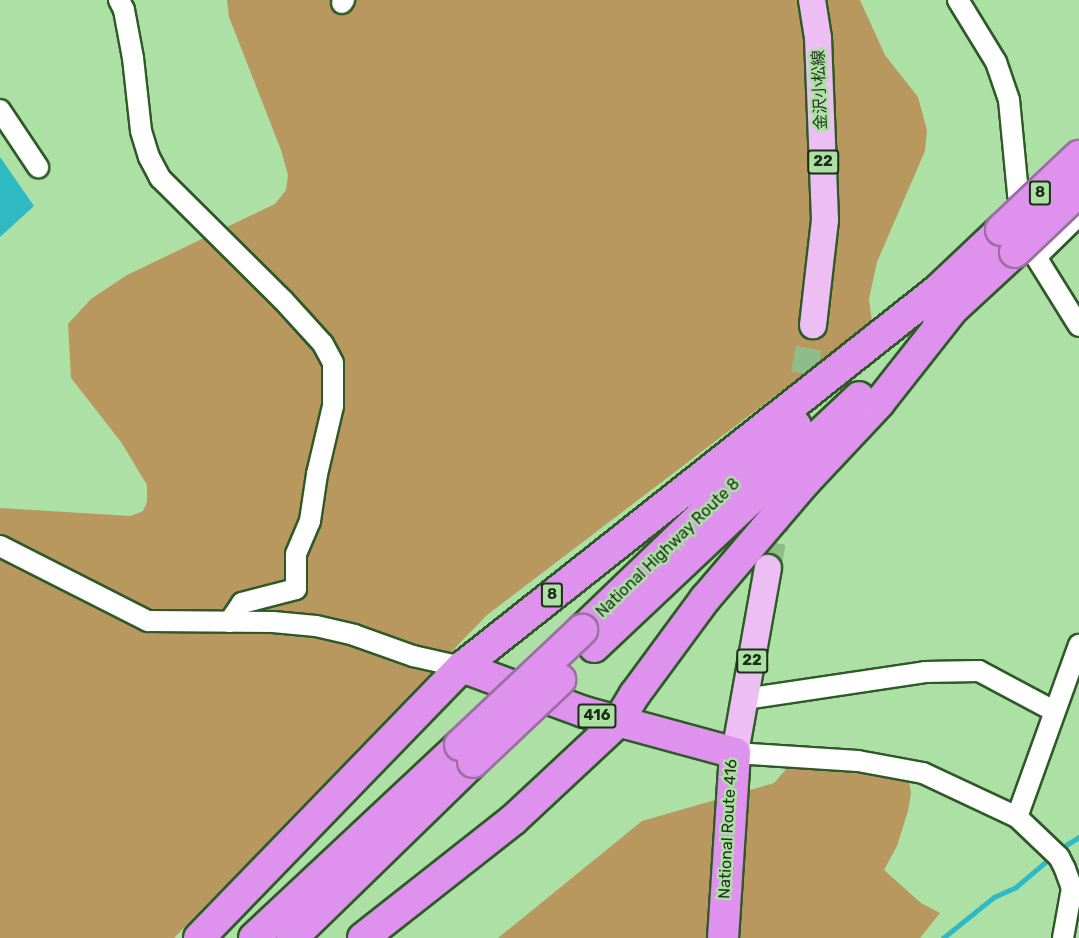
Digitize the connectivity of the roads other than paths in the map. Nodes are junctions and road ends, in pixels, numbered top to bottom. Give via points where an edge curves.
1 (119, 0) edge
2 (812, 0) edge
3 (958, 0) edge
4 (0, 110) edge
5 (1079, 156) edge
6 (38, 167) dead end
7 (1079, 191) edge
8 (1079, 214) edge
9 (1017, 246) junction
10 (946, 299) junction
11 (813, 324) tunnel mouth
12 (1079, 326) edge
13 (0, 546) edge
14 (768, 568) tunnel mouth
15 (229, 622) junction
16 (1079, 645) edge
17 (462, 667) junction
18 (745, 699) junction
19 (1054, 711) junction
20 (618, 722) junction
21 (467, 753) junction
22 (735, 753) junction
23 (1017, 817) junction
24 (199, 938) edge
25 (254, 938) edge
26 (292, 938) edge
27 (363, 938) edge
28 (723, 938) edge
29 (1063, 938) edge

1 - 15 street via 133,58 141,131 160,178 283,300 323,344 333,363 333,406 310,521 296,554 296,589 242,603
2 - 11 main road, 金沢小松線 / 22 via 818,38 825,220
3 - 9 street via 996,62 1009,100 1018,194 1026,228
4 - 6 street
5 - 9 highway, National Highway Route 8 / 8, bridge
7 - 9 highway, National Highway Route 8 / 8, bridge
8 - 9 street
9 - 10 highway, National Highway Route 8 / 8
9 - 12 street
10 - 17 highway, 8
10 - 20 highway, 8 via 879,403 705,599
10 - 21 highway, National Highway Route 8 / 8, bridge
13 - 15 street via 148,621
14 - 18 main road, 22
15 - 17 street via 316,626
16 - 19 street
17 - 20 highway, National Route 416 / 416
17 - 24 highway, 8
18 - 19 street via 925,672 979,671
18 - 22 main road, 22
19 - 23 street
20 - 22 highway, National Route 416 / 416
20 - 27 highway, 8 via 513,820
21 - 25 highway, National Highway Route 8 / 8
21 - 26 highway, National Highway Route 8 / 8
22 - 23 street via 858,761 923,773
22 - 28 highway, National Route 416
23 - 29 street via 1059,857 1065,869 1072,888

